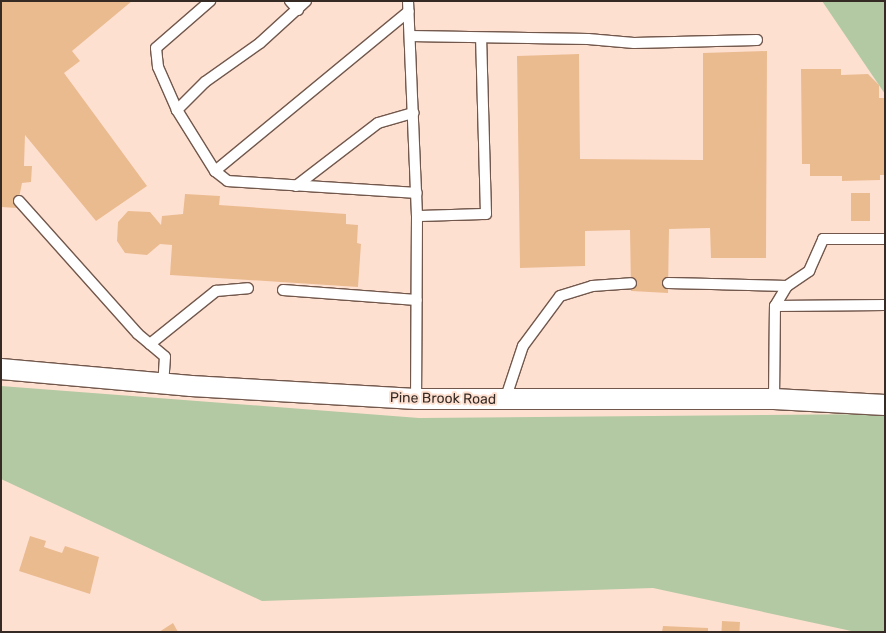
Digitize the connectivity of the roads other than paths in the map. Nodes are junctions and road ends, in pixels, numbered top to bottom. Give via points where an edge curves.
1 (210, 1) edge
2 (290, 1) edge
3 (306, 1) edge
4 (408, 6) edge
5 (298, 10) junction
6 (410, 36) junction
7 (481, 38) junction
8 (757, 40) dead end
9 (177, 110) junction
10 (414, 113) junction
11 (215, 171) junction
12 (296, 186) junction
13 (417, 193) junction
14 (19, 201) dead end
15 (418, 216) junction
16 (885, 239) edge
17 (631, 283) dead end
18 (668, 283) dead end
19 (787, 286) junction
20 (248, 288) dead end
21 (283, 290) dead end
22 (417, 300) junction
23 (885, 305) edge
24 (775, 306) junction
25 (150, 344) junction
26 (1, 370) edge
27 (163, 383) junction
28 (416, 399) junction
29 (505, 400) junction
30 (774, 400) junction
31 (885, 405) edge

1 - 9 lane via 156,48 158,67
2 - 5 lane
3 - 5 lane
4 - 6 lane
4 - 11 lane
5 - 9 lane via 260,43 205,82
6 - 7 lane
6 - 10 lane
7 - 8 lane via 588,39 634,44
7 - 15 lane via 486,214
9 - 11 lane
10 - 12 lane via 378,123
10 - 13 lane
11 - 12 lane via 228,181
12 - 13 lane
13 - 15 lane
14 - 25 lane
15 - 22 lane
16 - 19 lane via 823,239 809,271
17 - 29 lane via 592,286 560,296 523,346
18 - 19 lane
19 - 24 lane
20 - 25 lane via 216,291
21 - 22 lane
22 - 28 lane
23 - 24 lane
24 - 30 lane
25 - 27 lane via 165,357
26 - 27 street, Pine Brook Road
27 - 28 street, Pine Brook Road
28 - 29 street, Pine Brook Road
29 - 30 street, Pine Brook Road
30 - 31 street, Pine Brook Road

